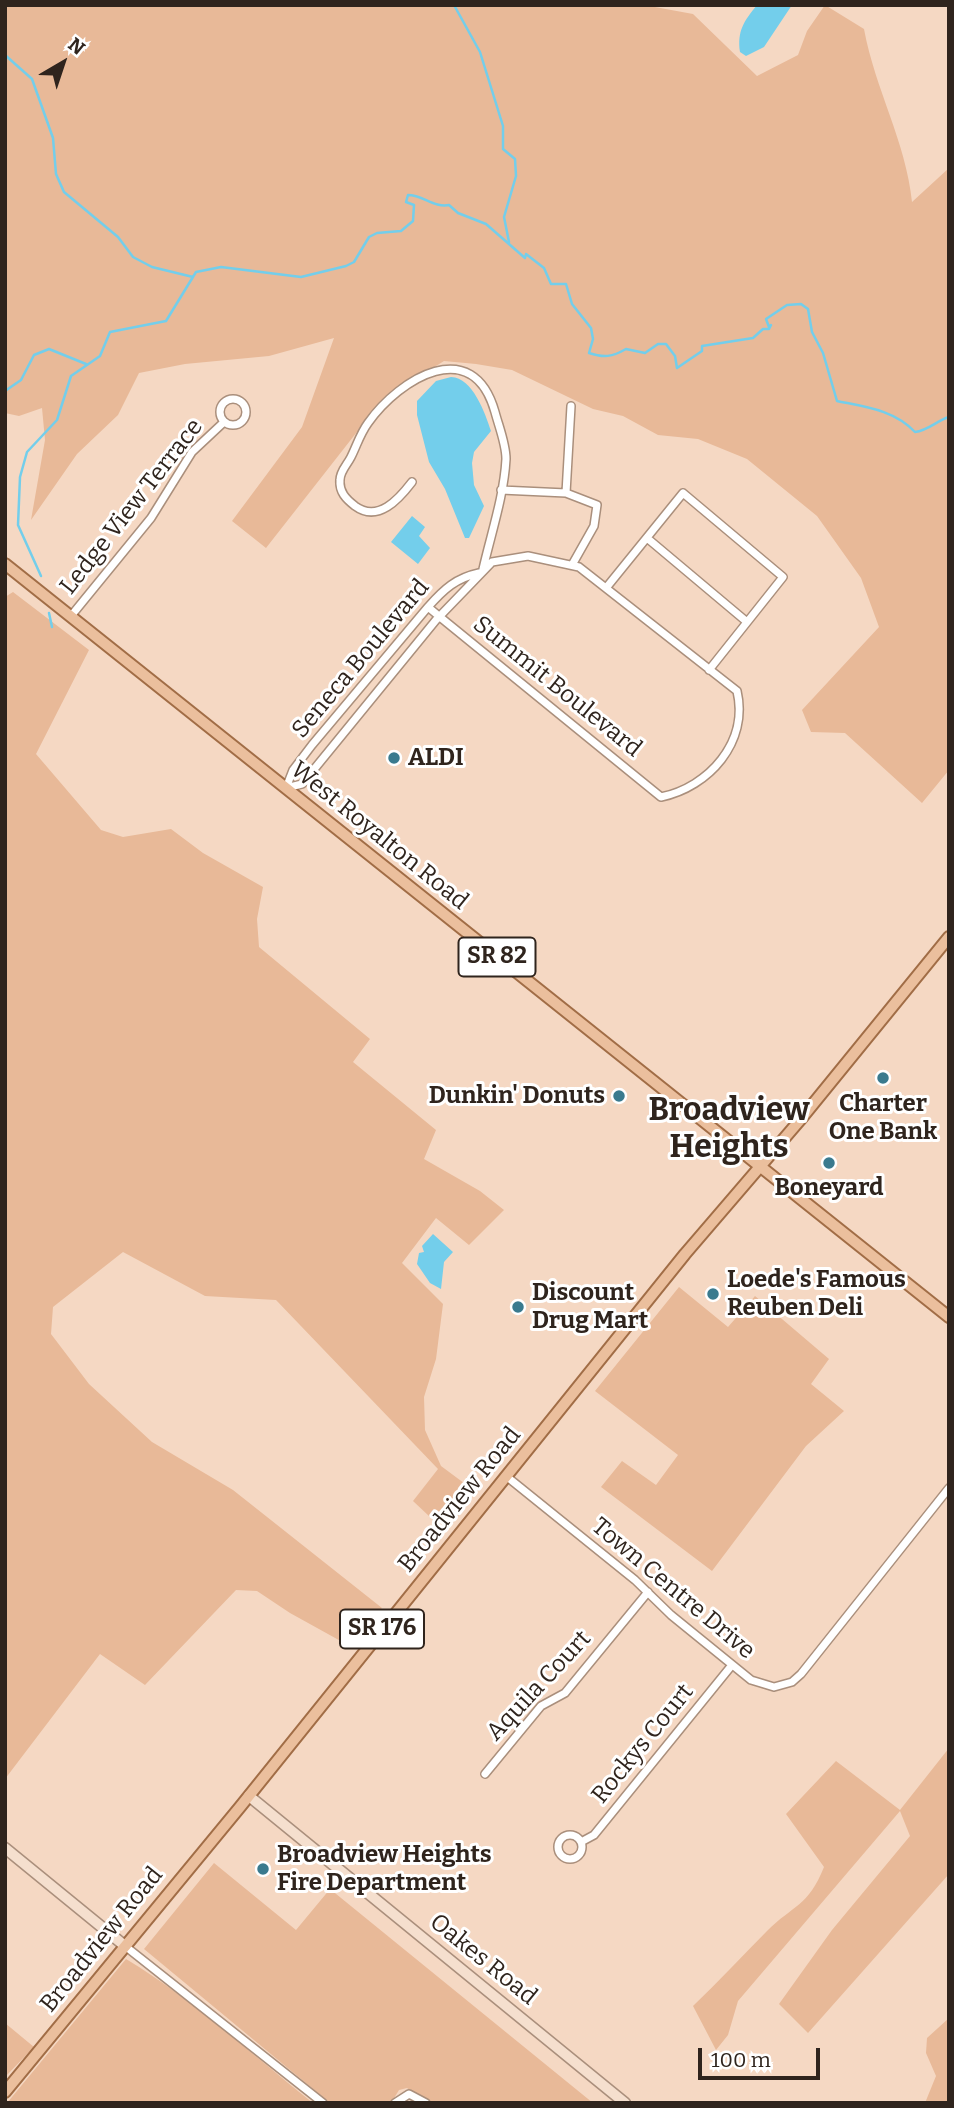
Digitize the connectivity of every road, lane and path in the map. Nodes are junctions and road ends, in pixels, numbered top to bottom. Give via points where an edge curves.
1 (570, 406) dead end
2 (224, 422) dead end
3 (412, 482) dead end
4 (501, 490) junction
5 (566, 494) junction
6 (647, 538) junction
7 (5, 564) edge
8 (572, 565) junction
9 (482, 571) junction
10 (606, 588) junction
11 (428, 607) junction
12 (71, 616) junction
13 (440, 617) junction
14 (747, 622) junction
15 (709, 670) junction
16 (737, 691) joint
17 (286, 788) junction
18 (949, 937) edge
19 (760, 1167) junction
20 (949, 1317) edge
21 (506, 1476) junction
22 (949, 1488) edge
23 (648, 1592) junction
24 (732, 1665) junction
25 (485, 1774) dead end
26 (249, 1796) junction
27 (581, 1842) dead end
28 (5, 1848) edge
29 (125, 1946) junction
30 (5, 2092) edge
31 (323, 2103) edge
32 (395, 2103) edge
33 (426, 2103) edge
34 (625, 2103) edge

1 - 5 street
2 - 12 street, Ledge View Terrace via 192,453 149,522
3 - 4 street via 390,508 363,511 342,495 340,475 376,412 415,380 453,367 483,384 490,394 506,457
4 - 5 street
4 - 9 street
5 - 8 street via 597,505 594,526
6 - 10 street
6 - 14 street
6 - 14 street via 683,493 783,577
7 - 12 main road, West Royalton Road / SR 82
8 - 9 street, Seneca Boulevard via 528,556 492,562
8 - 10 street, Seneca Boulevard
9 - 11 street, Seneca Boulevard via 448,585
9 - 13 street, Seneca Boulevard
10 - 15 street, Seneca Boulevard
11 - 13 street, Summit Boulevard
11 - 17 street, Seneca Boulevard via 312,745
12 - 17 main road, West Royalton Road / SR 82
13 - 16 street, Summit Boulevard via 661,796 694,786 722,761 741,708
13 - 17 street, Seneca Boulevard via 302,784
14 - 15 street
15 - 16 street, Seneca Boulevard
17 - 19 main road, West Royalton Road / SR 82
18 - 19 main road, Broadview Road / SR 176
19 - 20 main road, SR 82
19 - 21 main road, Broadview Road / SR 176
21 - 23 street, Town Centre Drive
21 - 26 main road, Broadview Road / SR 176
22 - 24 street, Town Centre Drive via 795,1680 766,1686
23 - 24 street, Town Centre Drive
23 - 25 street, Aquila Court via 565,1693 541,1706
24 - 27 street, Rockys Court via 594,1835
26 - 29 main road, Broadview Road / SR 176
26 - 34 street, Oakes Road
28 - 29 street
29 - 30 main road, Broadview Road / SR 176
29 - 31 street
32 - 33 street via 409,2094

